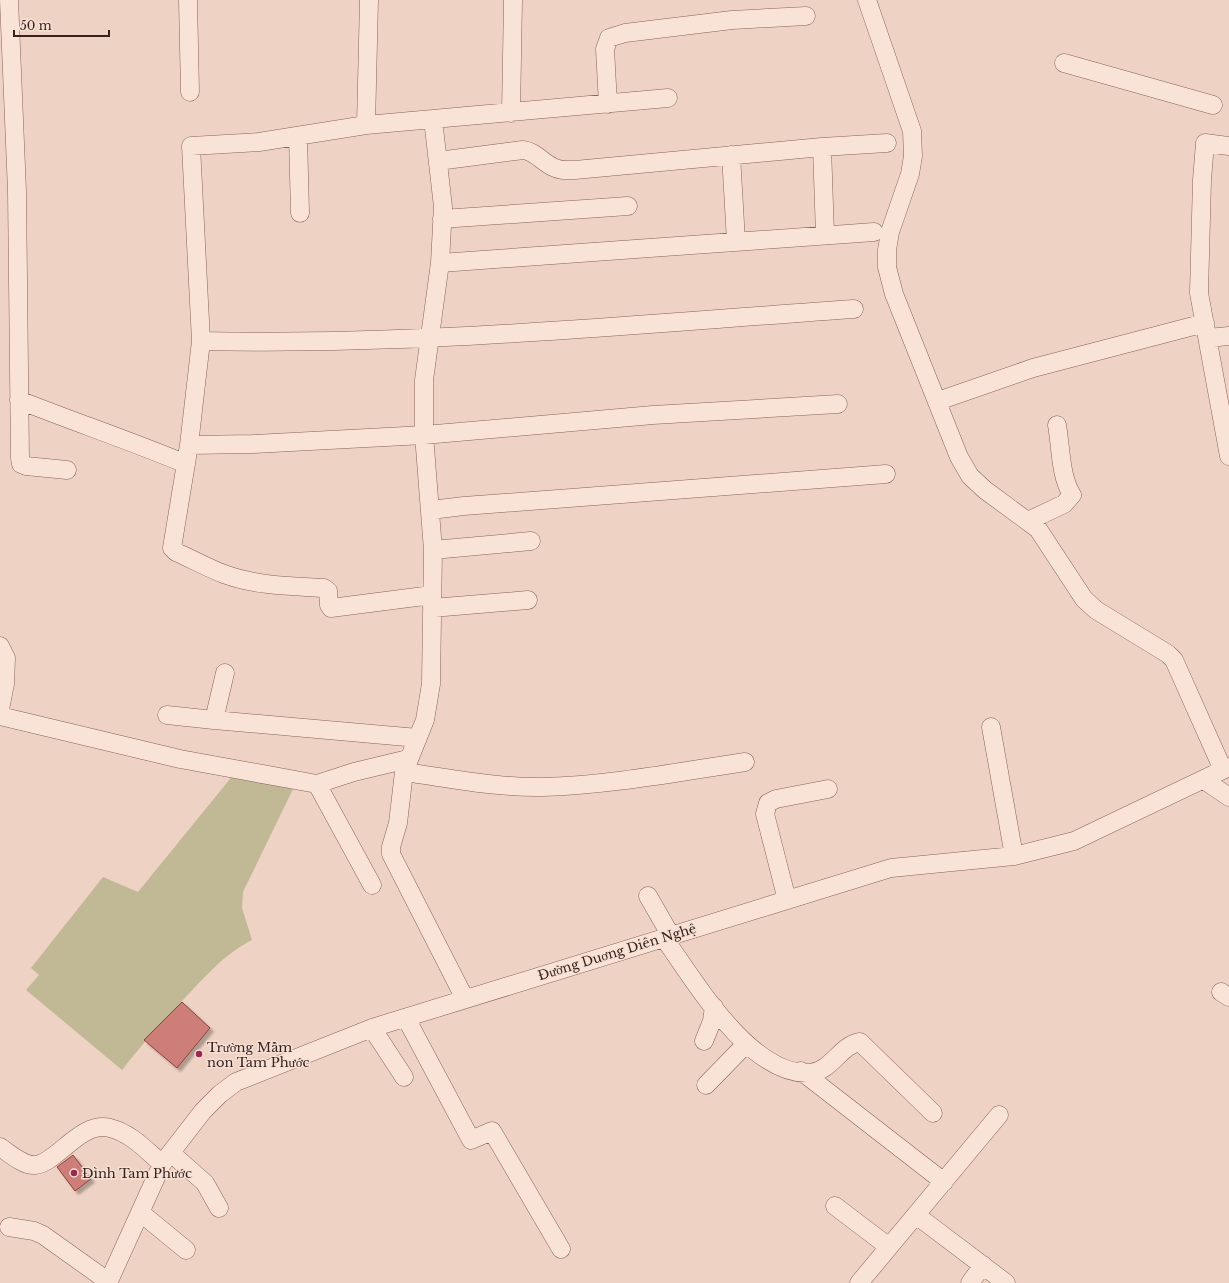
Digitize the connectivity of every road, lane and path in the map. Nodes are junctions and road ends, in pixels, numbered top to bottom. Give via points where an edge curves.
1 (9, 0) edge
2 (188, 0) edge
3 (369, 0) edge
4 (513, 0) edge
5 (867, 0) edge
6 (806, 16) dead end
7 (1064, 62) dead end
8 (190, 92) dead end
9 (668, 98) dead end
10 (608, 104) junction
11 (1213, 105) dead end
12 (510, 113) junction
13 (433, 119) junction
14 (366, 125) junction
15 (298, 136) junction
16 (887, 143) dead end
17 (1229, 146) edge
18 (822, 147) junction
19 (731, 154) junction
20 (438, 161) junction
21 (628, 206) dead end
22 (300, 213) dead end
23 (442, 219) junction
24 (874, 232) dead end
25 (825, 235) junction
26 (736, 242) junction
27 (440, 263) junction
28 (854, 309) dead end
29 (1206, 331) junction
30 (1229, 336) edge
31 (429, 339) junction
32 (200, 341) junction
33 (20, 400) junction
34 (938, 401) junction
35 (838, 404) dead end
36 (1057, 425) dead end
37 (424, 435) junction
38 (189, 445) junction
39 (1229, 456) edge
40 (186, 464) junction
41 (67, 470) dead end
42 (886, 474) dead end
43 (431, 510) junction
44 (1028, 521) junction
45 (531, 541) dead end
46 (434, 550) junction
47 (528, 600) dead end
48 (432, 601) junction
49 (0, 646) edge
50 (224, 673) dead end
51 (0, 709) edge
52 (167, 715) dead end
53 (0, 716) edge
54 (214, 720) junction
55 (991, 727) dead end
56 (418, 738) junction
57 (745, 762) dead end
58 (406, 766) junction
59 (1226, 768) edge
60 (1204, 780) junction
61 (317, 784) junction
62 (828, 790) dead end
63 (1229, 797) edge
64 (1014, 856) junction
65 (372, 885) dead end
66 (648, 896) dead end
67 (787, 900) junction
68 (668, 937) junction
69 (465, 999) junction
70 (714, 1007) junction
71 (406, 1018) junction
72 (372, 1028) junction
73 (704, 1041) dead end
74 (746, 1044) junction
75 (801, 1071) junction
76 (404, 1077) dead end
77 (706, 1085) dead end
78 (933, 1113) dead end
79 (999, 1116) dead end
80 (0, 1147) edge
81 (167, 1158) junction
82 (944, 1182) junction
83 (836, 1206) dead end
84 (219, 1208) dead end
85 (141, 1213) junction
86 (916, 1215) junction
87 (9, 1228) dead end
88 (889, 1247) junction
89 (561, 1249) dead end
90 (186, 1250) dead end
91 (983, 1265) junction
92 (108, 1282) edge
93 (859, 1283) edge
94 (970, 1283) edge
95 (1006, 1283) edge

1 - 33 street via 17,191
2 - 8 street
3 - 14 street
4 - 12 street
5 - 34 street via 912,131 913,156 906,187 890,232 887,267 894,294
6 - 10 street via 732,20 625,33 609,38 605,49
7 - 11 street
9 - 10 street
10 - 12 street
12 - 13 street
13 - 14 street
13 - 20 street
14 - 15 street
15 - 22 street
15 - 32 street via 259,142 190,146
16 - 18 street
17 - 29 street via 1205,143 1199,293
18 - 19 street
18 - 25 street
19 - 20 street via 575,170 553,167 528,151 522,150
19 - 26 street
20 - 23 street
21 - 23 street
23 - 27 street
24 - 25 street
25 - 26 street
26 - 27 street
27 - 31 street
28 - 31 street
29 - 30 street
29 - 34 street via 1033,368
29 - 39 street
31 - 32 street via 290,343
31 - 37 street via 424,380
32 - 38 street
33 - 40 street
33 - 41 street via 21,464
34 - 44 street via 959,457 970,476
35 - 37 street via 653,415
36 - 44 street via 1063,461 1062,473 1072,495 1064,504
37 - 38 street
37 - 43 street
38 - 40 street
40 - 48 street via 172,548 176,552 225,574 246,580 279,586 324,588 328,591 331,608
42 - 43 street
43 - 46 street
44 - 59 street via 1038,529 1084,599 1096,610 1164,651 1174,660
45 - 46 street
46 - 48 street
47 - 48 street
48 - 56 street via 429,699
49 - 51 street via 6,658 5,684
50 - 54 street
52 - 54 street
53 - 61 street via 180,759
54 - 56 street
55 - 64 street
56 - 58 street
57 - 58 street via 644,778 543,787 509,786
58 - 61 street via 354,772
58 - 69 street via 391,854
59 - 60 street, Đường Duơng Diên Nghệ
60 - 63 street
60 - 64 street, Đường Duơng Diên Nghệ via 1074,842
61 - 65 street
62 - 67 street via 776,798 768,804 765,814
64 - 67 street, Đường Duơng Diên Nghệ via 891,868
66 - 68 street
67 - 68 street, Đường Duơng Diên Nghệ
68 - 69 street, Đường Duơng Diên Nghệ
68 - 70 street
69 - 71 street, Đường Duơng Diên Nghệ
70 - 73 street via 712,1021
70 - 74 street
71 - 72 street, Đường Duơng Diên Nghệ
71 - 89 street via 471,1140 492,1131
72 - 76 street
72 - 81 street, Đường Duơng Diên Nghệ via 236,1082 203,1112
74 - 75 street via 766,1059 788,1069
74 - 77 street
75 - 78 street via 810,1073 829,1066 853,1042 860,1042
75 - 82 street
79 - 82 street
80 - 81 street via 26,1163 35,1165 80,1135 98,1127 127,1134
81 - 84 street via 205,1182
81 - 85 street, Đường Duơng Diên Nghệ
82 - 86 street
83 - 88 street
85 - 90 street
85 - 92 street, Đường Duơng Diên Nghệ
86 - 88 street
86 - 91 street
87 - 92 street via 34,1231 43,1235
88 - 93 street
91 - 94 street
91 - 95 street

